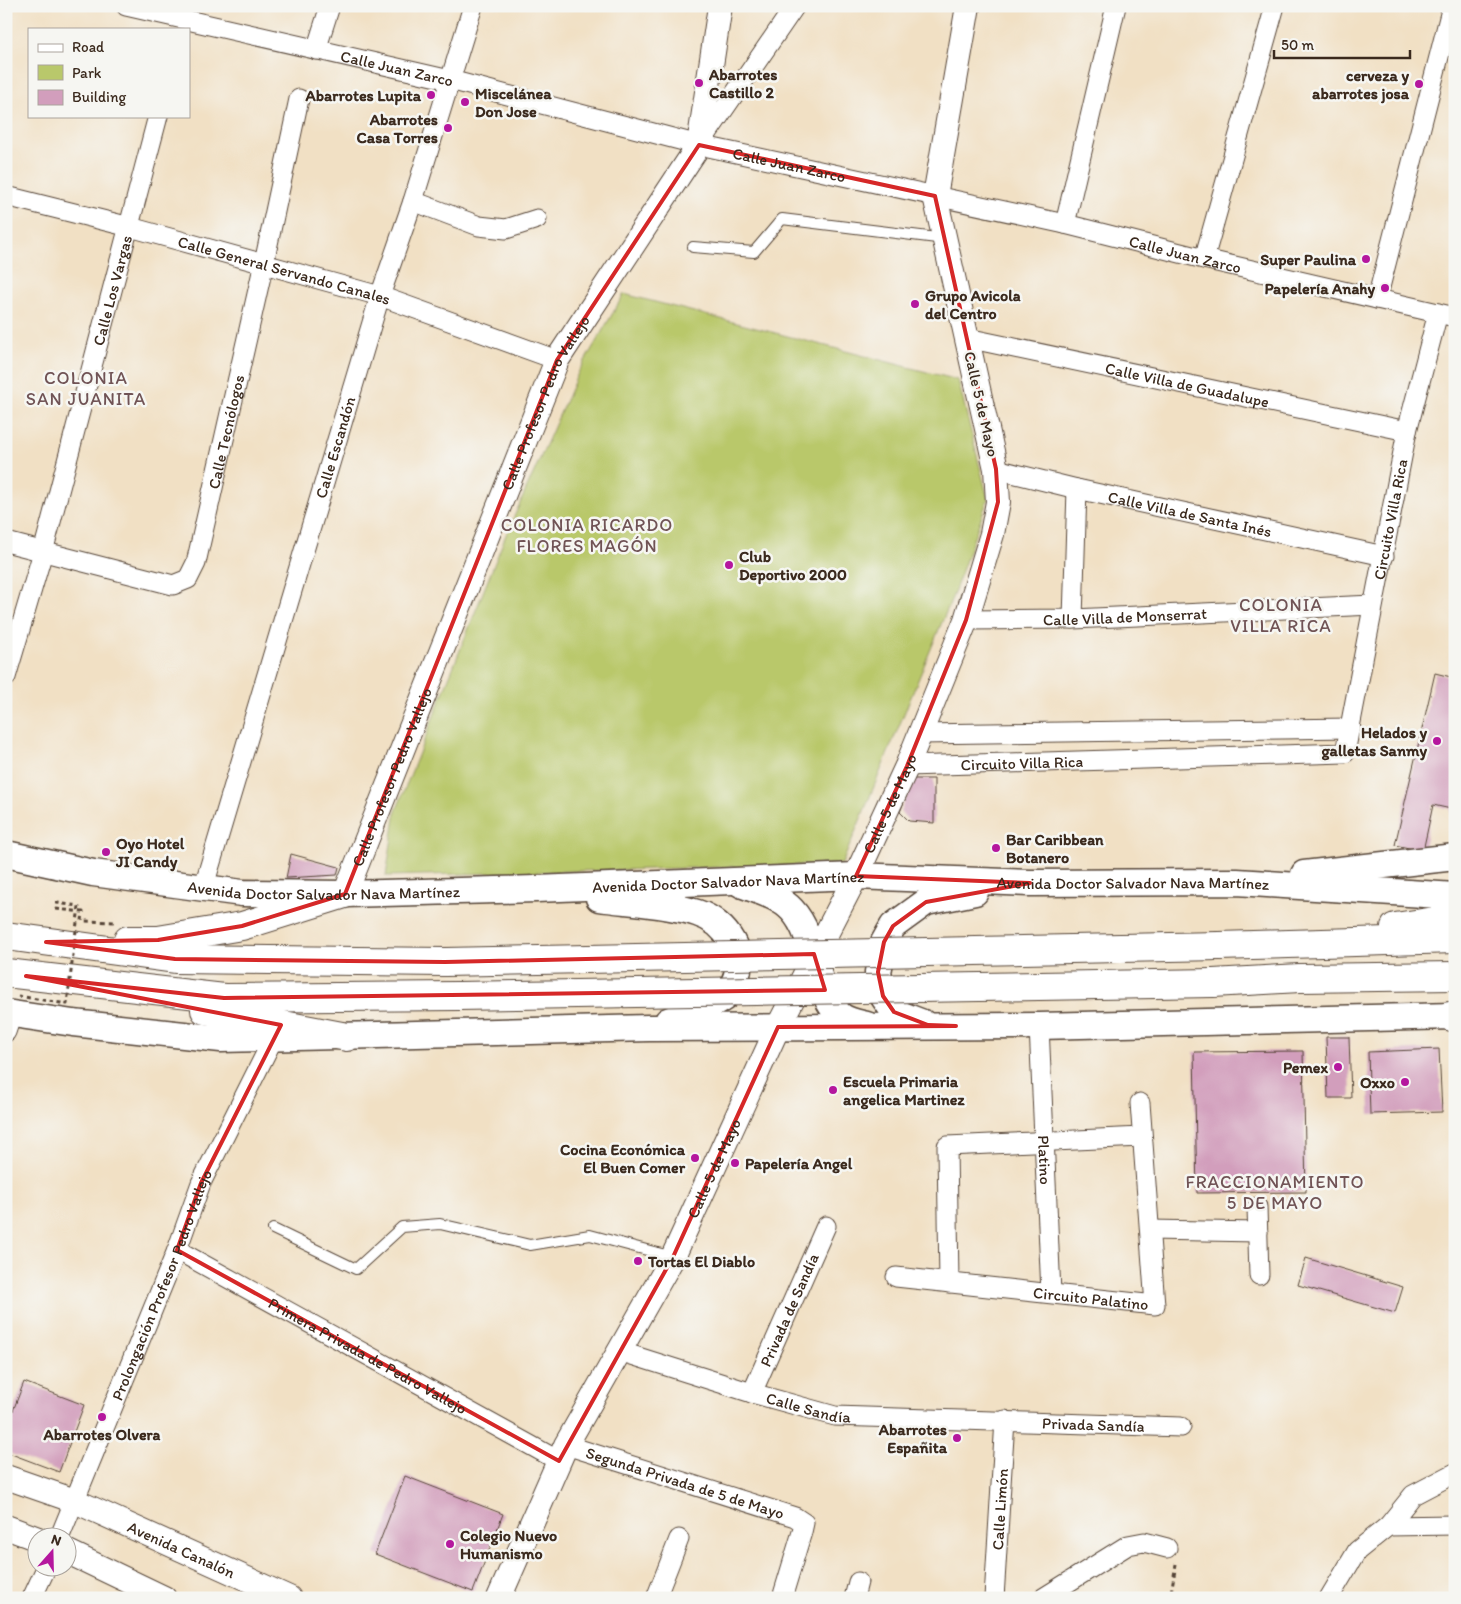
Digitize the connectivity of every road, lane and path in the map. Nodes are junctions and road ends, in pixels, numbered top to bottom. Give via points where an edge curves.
1 (126, 6) edge
2 (330, 6) edge
3 (473, 6) edge
4 (720, 6) edge
5 (795, 6) edge
6 (968, 6) edge
7 (1116, 6) edge
8 (1274, 6) edge
9 (1452, 6) edge
10 (184, 18) edge
11 (316, 50) junction
12 (450, 80) junction
13 (299, 99) dead end
14 (157, 118) edge
15 (699, 145) junction
16 (6, 196) edge
17 (935, 196) junction
18 (413, 201) junction
19 (537, 219) dead end
20 (1066, 224) junction
21 (130, 227) junction
22 (945, 239) junction
23 (693, 247) dead end
24 (1204, 259) junction
25 (264, 263) junction
26 (380, 296) junction
27 (1377, 299) junction
28 (1446, 315) edge
29 (967, 338) junction
30 (557, 360) junction
31 (1407, 431) junction
32 (996, 469) junction
33 (1077, 489) junction
34 (6, 542) edge
35 (43, 552) junction
36 (1384, 556) junction
37 (1373, 605) junction
38 (1074, 619) junction
39 (966, 620) junction
40 (6, 677) edge
41 (1351, 728) junction
42 (1136, 731) junction
43 (920, 734) junction
44 (1137, 758) junction
45 (907, 766) junction
46 (6, 854) edge
47 (1455, 857) edge
48 (856, 876) junction
49 (731, 880) junction
50 (1237, 882) junction
51 (1030, 883) junction
52 (203, 889) junction
53 (536, 889) junction
54 (345, 894) junction
55 (1455, 896) edge
56 (56, 909) dead end
57 (1455, 918) edge
58 (6, 936) edge
59 (1455, 939) edge
60 (46, 942) junction
61 (1315, 942) junction
62 (815, 957) junction
63 (1455, 976) edge
64 (1300, 978) junction
65 (13, 1001) edge
66 (1453, 1010) edge
67 (956, 1026) junction
68 (1039, 1026) junction
69 (872, 1027) junction
70 (649, 1028) junction
71 (778, 1028) junction
72 (274, 1037) junction
73 (347, 1037) junction
74 (1140, 1103) dead end
75 (1142, 1137) junction
76 (1044, 1142) junction
77 (1257, 1207) dead end
78 (826, 1226) dead end
79 (273, 1228) dead end
80 (1150, 1230) junction
81 (1258, 1232) junction
82 (177, 1250) junction
83 (673, 1257) junction
84 (1259, 1275) dead end
85 (896, 1277) dead end
86 (949, 1283) junction
87 (1051, 1293) junction
88 (619, 1351) junction
89 (752, 1393) junction
90 (1004, 1420) junction
91 (1180, 1427) dead end
92 (563, 1453) junction
93 (1455, 1473) edge
94 (6, 1477) edge
95 (75, 1501) junction
96 (1455, 1525) edge
97 (64, 1526) edge
98 (1388, 1526) junction
99 (6, 1527) edge
100 (28, 1535) edge
101 (679, 1539) dead end
102 (1167, 1548) joint
103 (78, 1557) edge
104 (42, 1576) edge
105 (32, 1598) edge
106 (164, 1598) edge
107 (289, 1598) edge
108 (500, 1598) edge
109 (656, 1598) edge
110 (782, 1598) edge
111 (994, 1598) edge
112 (1043, 1598) edge
113 (1167, 1598) edge
114 (1329, 1598) edge

1 - 10 street, Calle Juan Zarco
2 - 11 street
3 - 12 street, Calle Escandón
4 - 15 street, Calle Profesor Pedro Vallejo
5 - 15 street
6 - 17 street, Calle 5 de Mayo
7 - 20 street
8 - 24 street
9 - 27 street
10 - 11 street, Calle Juan Zarco
11 - 12 street, Calle Juan Zarco
12 - 15 street, Calle Juan Zarco
12 - 18 street, Calle Escandón
13 - 25 street, Calle Tecnólogos
14 - 21 street, Calle Los Vargas
15 - 17 street, Calle Juan Zarco
15 - 30 street, Calle Profesor Pedro Vallejo
16 - 21 street, Calle General Servando Canales
17 - 20 street, Calle Juan Zarco
17 - 22 street, Calle 5 de Mayo
18 - 19 street via 479,226 506,229
18 - 26 street, Calle Escandón
20 - 24 street, Calle Juan Zarco
21 - 25 street, Calle General Servando Canales
21 - 35 street, Calle Los Vargas
22 - 23 lane via 782,219 754,252
22 - 29 street, Calle 5 de Mayo
24 - 27 street, Calle Juan Zarco
25 - 26 street, Calle General Servando Canales
25 - 35 street, Calle Tecnólogos via 196,563 188,579 173,586
26 - 30 street, Calle General Servando Canales
26 - 52 street, Calle Escandón
27 - 28 street, Calle Juan Zarco
28 - 31 street, Circuito Villa Rica
29 - 31 street, Calle Villa de Guadalupe
29 - 32 street, Calle 5 de Mayo
30 - 54 street, Calle Profesor Pedro Vallejo
31 - 36 street, Circuito Villa Rica
32 - 33 street, Calle Villa de Santa Inés
32 - 39 street, Calle 5 de Mayo via 998,502 992,534
33 - 36 street, Calle Villa de Santa Inés
33 - 38 street
34 - 35 street, Calle Tecnólogos
35 - 40 street, Calle Los Vargas
36 - 37 street, Circuito Villa Rica
37 - 38 street, Calle Villa de Monserrat
37 - 41 street, Circuito Villa Rica
38 - 39 street, Calle Villa de Monserrat
39 - 43 street, Calle 5 de Mayo
41 - 42 street, Circuito Villa Rica
41 - 44 street, Circuito Villa Rica via 1345,753
42 - 43 street, Circuito Villa Rica
42 - 44 street
43 - 45 street, Calle 5 de Mayo
44 - 45 street, Circuito Villa Rica
45 - 48 street, Calle 5 de Mayo
46 - 52 main road, Avenida Doctor Salvador Nava Martínez via 93,873
47 - 50 main road
48 - 49 main road, Avenida Doctor Salvador Nava Martínez
48 - 51 main road, Avenida Doctor Salvador Nava Martínez
48 - 62 street, Calle 5 de Mayo
49 - 53 main road, Avenida Doctor Salvador Nava Martínez
49 - 62 main road via 781,901 792,909 812,944
50 - 51 main road, Avenida Doctor Salvador Nava Martínez
50 - 55 main road, Avenida Doctor Salvador Nava Martínez
51 - 67 main road via 926,902 892,926 884,942 878,972 883,996 894,1012 928,1025
52 - 54 main road, Avenida Doctor Salvador Nava Martínez via 242,893
53 - 54 main road, Avenida Doctor Salvador Nava Martínez
53 - 70 main road via 699,914 716,924 730,939 740,960 735,982 726,997 703,1009
54 - 60 highway via 242,926 158,940
56 - 65 path, bridge via 57,903 79,906 67,1004
57 - 61 highway
58 - 60 highway
59 - 61 highway
60 - 61 highway, bridge via 175,959 445,962
62 - 69 main road via 827,998 833,1007 842,1017
62 - 71 street, Calle 5 de Mayo
63 - 64 highway
64 - 65 highway, bridge via 1213,983
64 - 66 highway
65 - 72 main road via 221,1039
65 - 73 highway
66 - 68 main road
67 - 68 main road
67 - 69 main road
68 - 76 street, Platino
69 - 71 main road
70 - 71 main road
70 - 73 main road
71 - 83 street, Calle 5 de Mayo
72 - 73 main road
72 - 82 street, Prolongación Profesor Pedro Vallejo via 201,1183
74 - 75 street, Circuito Palatino
75 - 76 street
75 - 80 street, Circuito Palatino
76 - 86 street via 947,1146
76 - 87 street, Platino
77 - 81 street
78 - 89 street, Privada de Sandía
79 - 83 lane via 356,1268 402,1227 440,1224 530,1246 590,1235
80 - 81 street
80 - 87 street, Circuito Palatino via 1155,1305
81 - 84 street
82 - 92 street, Primera Privada de Pedro Vallejo
82 - 95 street, Prolongación Profesor Pedro Vallejo
83 - 88 street, Calle 5 de Mayo
85 - 86 street, Circuito Palatino
86 - 87 street, Circuito Palatino
88 - 89 street, Calle Sandía
88 - 92 street, Calle 5 de Mayo
89 - 90 street, Calle Sandía via 835,1416
90 - 91 street, Privada Sandía
90 - 111 street, Calle Limón
92 - 108 street, Calle 5 de Mayo
92 - 110 street, Segunda Privada de 5 de Mayo via 795,1517 804,1523
93 - 98 street via 1413,1495
94 - 95 street, Avenida Canalón
95 - 97 street, Prolongación Profesor Pedro Vallejo
95 - 107 street, Avenida Canalón
96 - 98 street
98 - 114 street via 1357,1551
99 - 100 street
101 - 109 street
102 - 112 street via 1144,1542 1128,1545
102 - 113 path via 1176,1563 1171,1593
103 - 106 street
104 - 105 street

